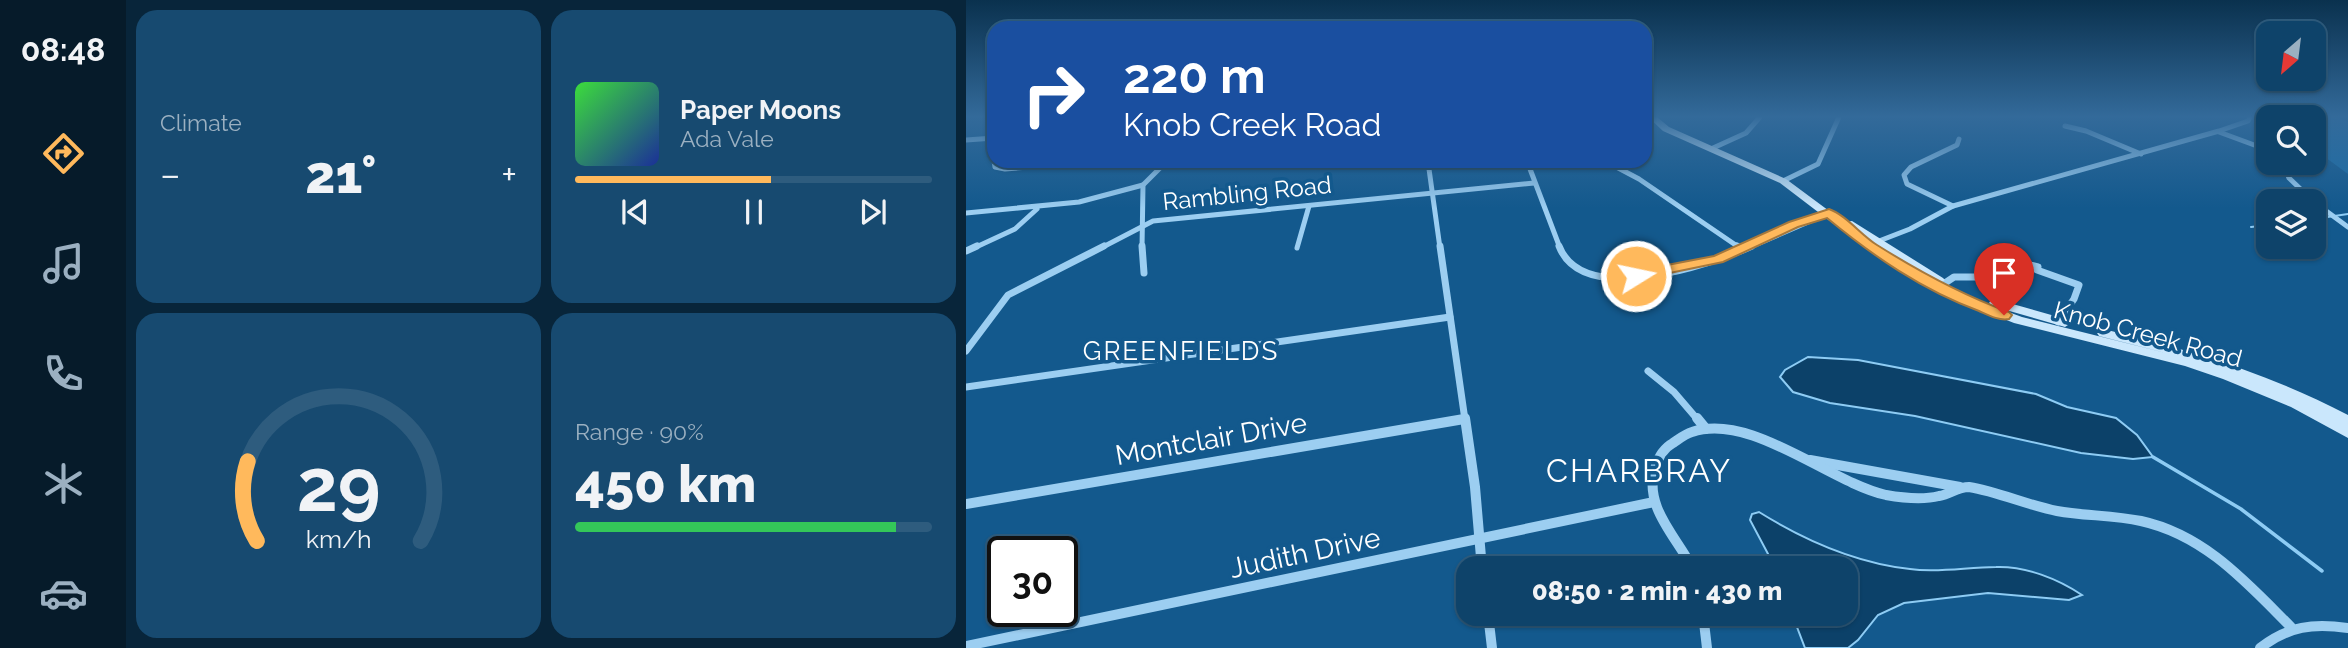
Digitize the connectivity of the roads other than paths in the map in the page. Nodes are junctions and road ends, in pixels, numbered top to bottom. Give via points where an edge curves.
1 (1825, 147) edge
2 (1952, 147) edge
3 (2126, 147) edge
4 (2164, 147) edge
5 (1713, 148) edge
6 (2142, 154) junction
7 (1160, 168) edge
8 (1529, 168) edge
9 (1618, 168) edge
10 (1429, 169) dead end
11 (2288, 175) edge
12 (1783, 181) junction
13 (1534, 183) junction
14 (1143, 185) junction
15 (2300, 189) edge
16 (1432, 194) junction
17 (1309, 206) junction
18 (1953, 206) junction
19 (1037, 208) junction
20 (2326, 211) edge
21 (1829, 213) junction
22 (966, 214) edge
23 (1141, 227) junction
24 (2348, 227) edge
25 (1847, 230) junction
26 (1879, 241) junction
27 (1297, 248) dead end
28 (1742, 249) junction
29 (966, 251) edge
30 (1882, 255) junction
31 (1144, 273) dead end
32 (1941, 286) junction
33 (1450, 317) junction
34 (2058, 326) junction
35 (2136, 345) junction
36 (966, 351) edge
37 (1648, 371) dead end
38 (2228, 376) junction
39 (2272, 384) junction
40 (966, 387) edge
41 (2296, 404) junction
42 (1464, 419) junction
43 (2348, 421) edge
44 (1706, 429) junction
45 (2348, 433) edge
46 (1798, 457) junction
47 (1960, 487) junction
48 (1654, 502) junction
49 (966, 504) edge
50 (1479, 540) junction
51 (1481, 556) edge
52 (1687, 556) edge
53 (1489, 626) edge
54 (1704, 626) edge
55 (2291, 627) junction
56 (2348, 628) edge
57 (966, 646) edge
58 (1492, 648) edge
59 (1707, 648) edge
60 (2260, 648) edge

1 - 12 street via 1818,164
2 - 18 street via 1904,175 1908,184
3 - 6 street
4 - 6 street
5 - 12 main road, Knob Creek Road
6 - 18 street
7 - 14 street
8 - 13 street
9 - 28 street
10 - 16 street
11 - 15 street
12 - 21 main road, Knob Creek Road
13 - 16 street, Rambling Road
13 - 28 street via 1562,253 1576,267 1594,275 1653,274
14 - 19 street
14 - 23 street
16 - 17 street, Rambling Road
16 - 33 street
17 - 23 street, Rambling Road via 1153,221
17 - 27 street
18 - 26 street
19 - 22 street
19 - 29 street via 1015,229
20 - 24 street
21 - 25 main road, Knob Creek Road
21 - 26 main road, Knob Creek Road
21 - 28 street
23 - 31 street
23 - 36 street, Rambling Road via 1008,295
25 - 26 main road
25 - 30 main road, Knob Creek Road
26 - 30 main road
26 - 32 main road, Knob Creek Road
30 - 32 main road, Knob Creek Road
32 - 34 main road, Knob Creek Road via 1990,310
32 - 34 street via 1954,277 1979,277 1991,264 2006,259 2038,267 2079,285
33 - 40 street
33 - 42 street
34 - 35 main road, Knob Creek Road
35 - 38 main road, Knob Creek Road
35 - 39 main road, Knob Creek Road via 2221,363
37 - 44 street via 1674,392
38 - 39 main road
38 - 41 main road, Knob Creek Road
39 - 41 main road
39 - 43 main road, Knob Creek Road
41 - 45 main road, Knob Creek Road
42 - 49 street, Montclair Drive
42 - 50 street
44 - 46 street via 1749,434
44 - 48 street via 1681,437 1665,450 1655,466
46 - 47 street
46 - 47 street via 1869,490 1902,497 1943,495
47 - 55 street via 2054,510 2141,521 2188,537 2220,558
48 - 50 street, Judith Drive
48 - 52 street
50 - 51 street
50 - 57 street, Judith Drive
53 - 58 street
54 - 59 street
55 - 56 street via 2323,624
55 - 60 street

